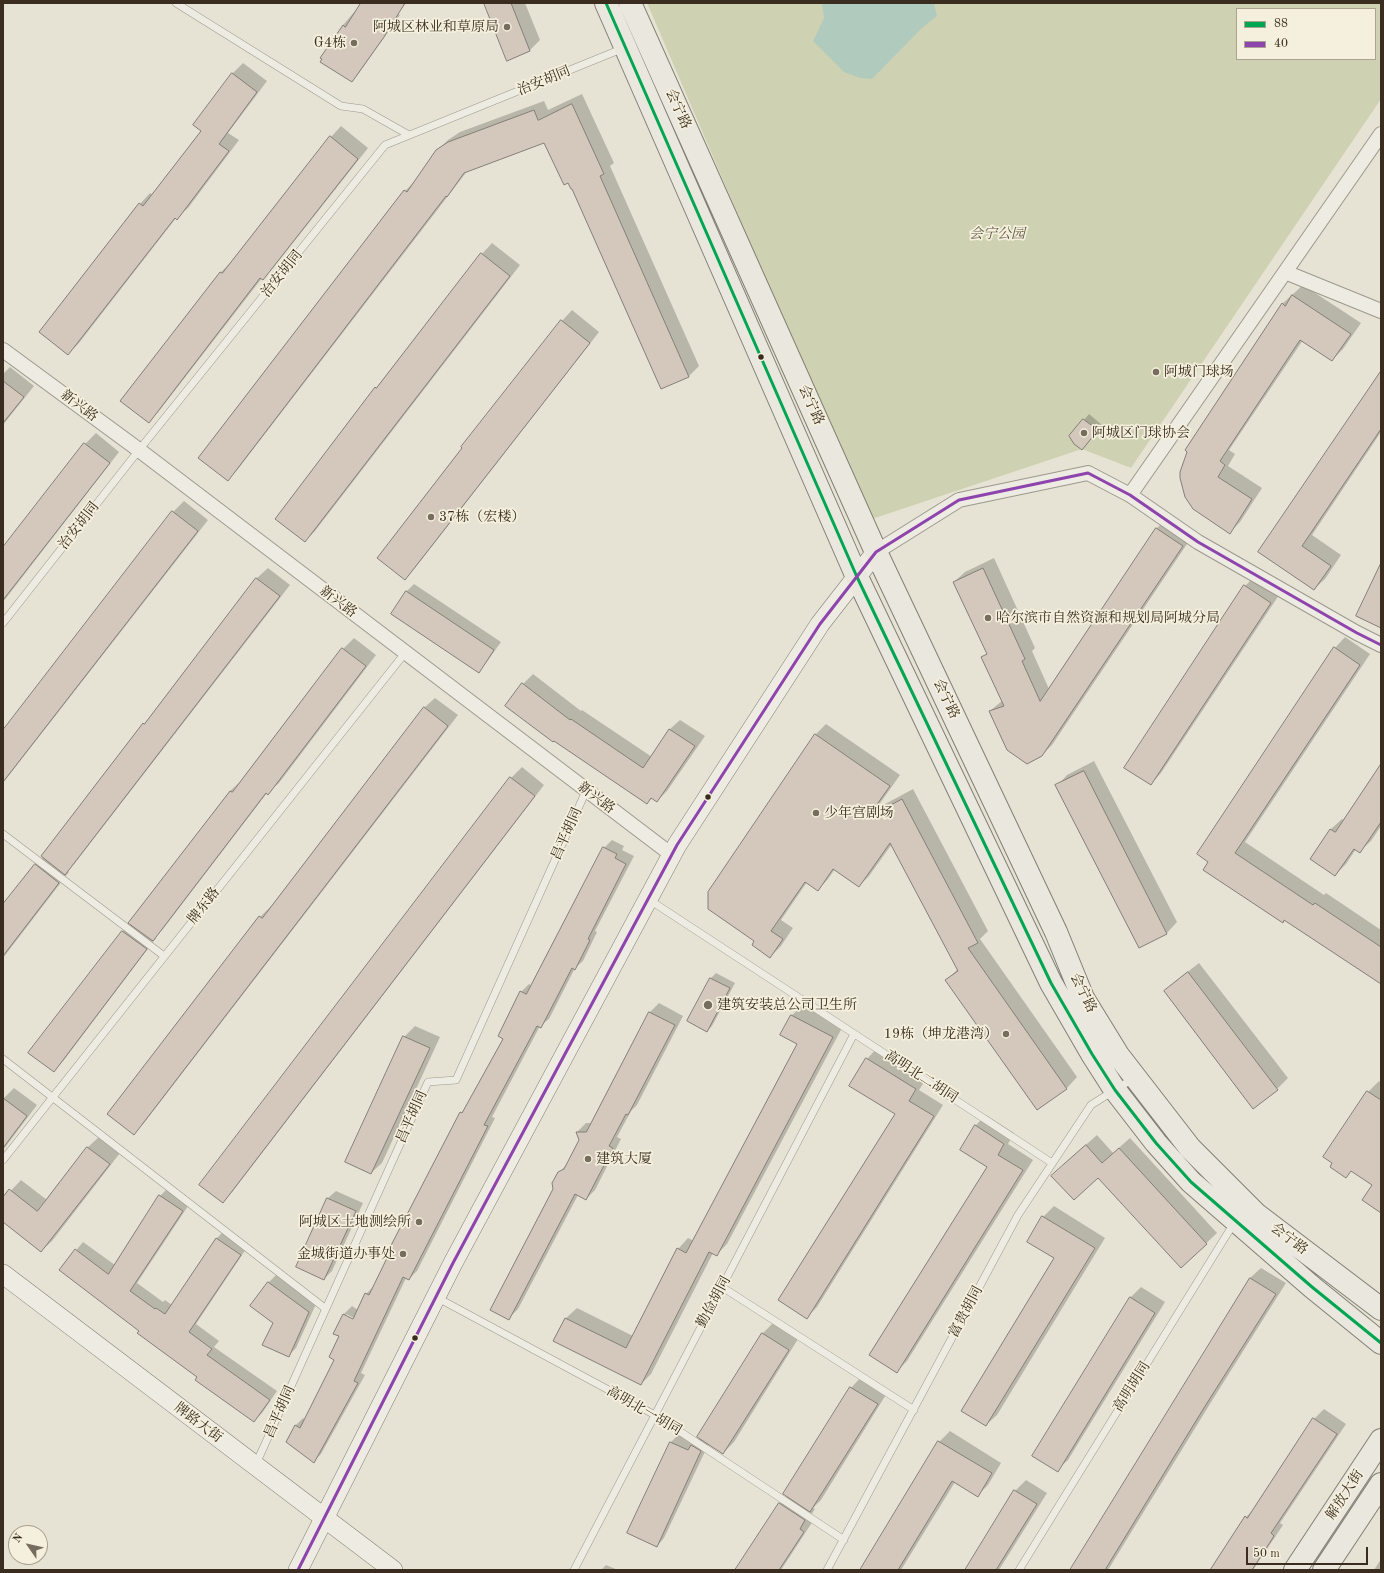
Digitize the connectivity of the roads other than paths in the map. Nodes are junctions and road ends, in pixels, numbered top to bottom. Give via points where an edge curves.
1 (176, 3) edge
2 (606, 3) edge
3 (630, 3) edge
4 (636, 43) junction
5 (1381, 134) edge
6 (409, 136) junction
7 (1285, 272) junction
8 (1381, 310) edge
9 (3, 350) edge
10 (139, 450) junction
11 (1130, 495) junction
12 (876, 552) junction
13 (857, 577) junction
14 (3, 623) edge
15 (1381, 645) edge
16 (405, 653) junction
17 (586, 791) junction
18 (3, 834) edge
19 (672, 856) junction
20 (648, 899) junction
21 (164, 956) junction
22 (854, 1034) junction
23 (3, 1059) edge
24 (1135, 1078) junction
25 (1115, 1090) junction
26 (53, 1098) junction
27 (3, 1160) edge
28 (1052, 1163) junction
29 (1240, 1212) junction
30 (3, 1274) edge
31 (722, 1287) junction
32 (436, 1297) junction
33 (326, 1309) junction
34 (1381, 1309) edge
35 (1381, 1343) edge
36 (914, 1410) junction
37 (655, 1416) junction
38 (1381, 1440) edge
39 (255, 1466) junction
40 (1381, 1484) edge
41 (324, 1518) junction
42 (844, 1540) junction
43 (298, 1570) edge
44 (393, 1570) edge
45 (574, 1570) edge
46 (827, 1570) edge
47 (1019, 1570) edge
48 (1295, 1570) edge
49 (1324, 1570) edge

1 - 6 lane via 341,106 363,109
2 - 4 main road
3 - 4 main road, 会宁路
4 - 6 lane, 治安胡同
4 - 12 main road, 会宁路
4 - 13 main road
5 - 7 street
6 - 10 lane, 治安胡同 via 385,145
7 - 8 street
7 - 11 street
9 - 10 street, 新兴路
10 - 14 lane, 治安胡同
10 - 16 street, 新兴路
11 - 12 street via 1088,473 959,500
11 - 15 street via 1198,542
12 - 13 street
12 - 24 main road, 会宁路 via 1056,932 1083,998
13 - 19 street via 820,624
13 - 25 main road via 1051,983
16 - 17 street, 新兴路
16 - 21 lane, 牌东路
17 - 19 street, 新兴路
17 - 33 lane, 昌平胡同 via 456,1080 428,1082
18 - 21 lane
19 - 20 street
20 - 22 lane, 高明北二胡同
20 - 32 street
21 - 26 lane, 牌东路
22 - 28 lane, 高明北二胡同
22 - 31 lane, 勤俭胡同
23 - 26 lane
24 - 25 lane, 富贵胡同
24 - 29 main road, 会宁路
25 - 28 lane, 富贵胡同 via 1091,1105
25 - 29 main road via 1191,1182
26 - 27 lane, 牌东路
26 - 33 lane
28 - 36 lane, 富贵胡同 via 1018,1215
29 - 34 main road, 会宁路 via 1256,1214
29 - 35 main road via 1312,1287
29 - 47 lane, 高明胡同
30 - 39 street, 牌路大街
31 - 36 lane
31 - 37 lane, 勤俭胡同
32 - 37 lane, 高明北一胡同
32 - 41 street
33 - 39 lane, 昌平胡同
36 - 42 lane, 富贵胡同
37 - 42 lane, 高明北一胡同
37 - 45 lane, 勤俭胡同
38 - 48 main road, 解放大街
39 - 41 street, 牌路大街
40 - 49 main road, 解放大街
41 - 43 street
41 - 44 street, 牌路大街
42 - 46 lane, 富贵胡同

